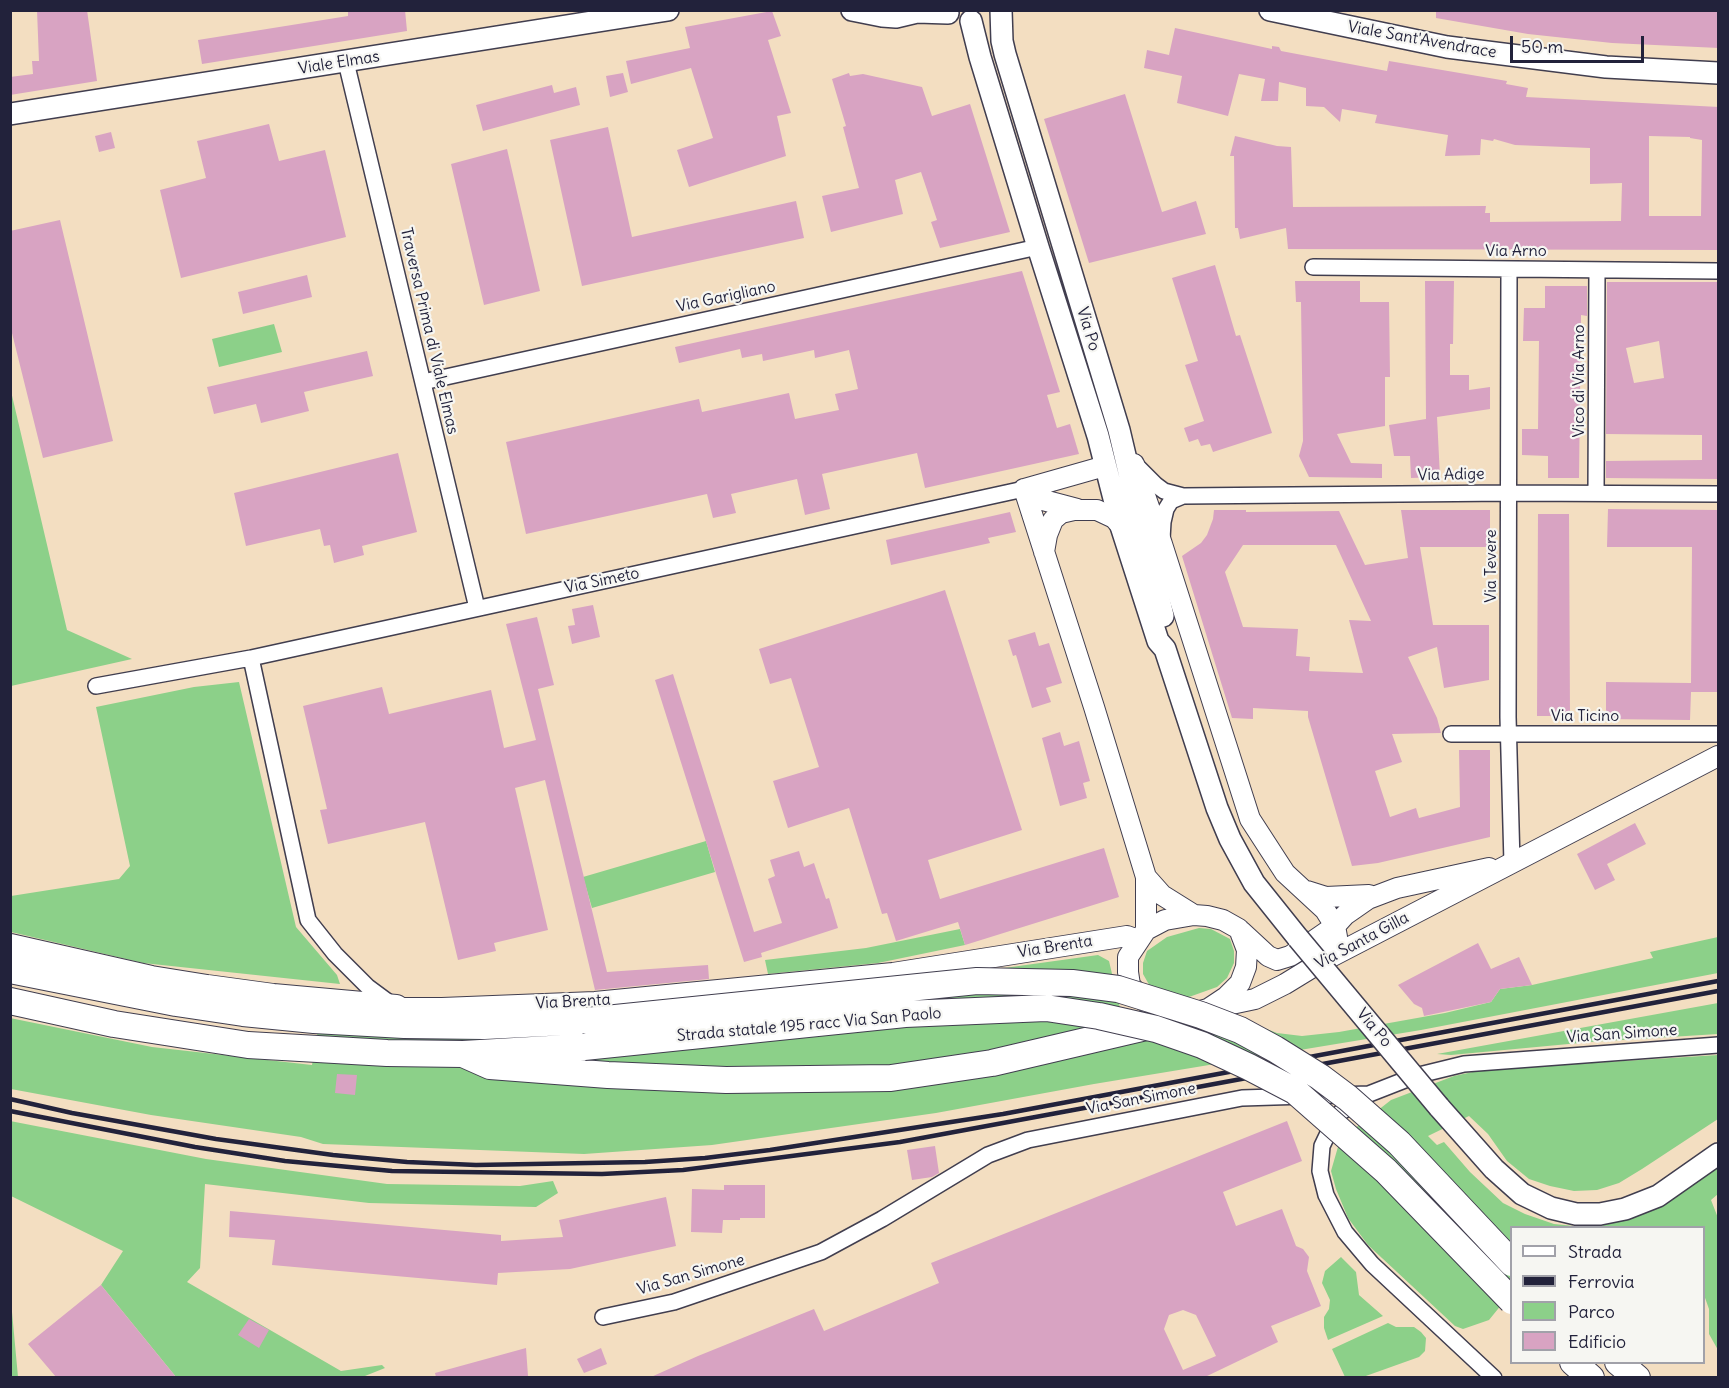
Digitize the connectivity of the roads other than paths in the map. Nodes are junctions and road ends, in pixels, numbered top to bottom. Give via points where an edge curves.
1 (668, 10) edge
2 (852, 10) edge
3 (999, 10) edge
4 (1270, 10) edge
5 (947, 11) edge
6 (971, 21) junction
7 (346, 62) junction
8 (1719, 73) edge
9 (10, 114) edge
10 (1038, 247) junction
11 (1313, 267) dead end
12 (1509, 269) junction
13 (1597, 270) junction
14 (1719, 271) edge
15 (423, 382) junction
16 (1120, 433) junction
17 (1133, 462) junction
18 (1105, 466) junction
19 (1024, 489) junction
20 (1509, 493) junction
21 (1596, 493) junction
22 (1719, 494) edge
23 (1183, 496) junction
24 (1081, 509) junction
25 (1121, 526) junction
26 (1162, 544) junction
27 (1044, 552) junction
28 (477, 608) junction
29 (1166, 649) junction
30 (251, 658) junction
31 (96, 686) dead end
32 (1451, 734) dead end
33 (1719, 734) edge
34 (1509, 735) junction
35 (1719, 756) edge
36 (1512, 863) junction
37 (1146, 877) junction
38 (1300, 888) junction
39 (1381, 894) junction
40 (1194, 915) junction
41 (1335, 926) junction
42 (1239, 929) junction
43 (1142, 935) junction
44 (10, 947) edge
45 (1321, 962) junction
46 (10, 970) edge
47 (10, 1001) edge
48 (396, 1008) junction
49 (1208, 1009) junction
50 (1178, 1013) junction
51 (1719, 1045) edge
52 (463, 1054) junction
53 (1369, 1094) junction
54 (1719, 1154) edge
55 (1510, 1261) edge
56 (1510, 1299) edge
57 (603, 1317) dead end
58 (1576, 1364) edge
59 (1621, 1364) edge
60 (1494, 1377) edge
61 (1591, 1377) edge
62 (1637, 1377) edge

1 - 7 main road, Viale Elmas
2 - 5 main road via 896,17
3 - 6 main road via 992,16
3 - 16 main road, Via Po via 1005,54
4 - 8 main road, Viale Sant'Avendrace via 1448,47 1606,67
5 - 6 main road
6 - 10 main road, Via Po
7 - 9 main road, Viale Elmas
7 - 15 street, Traversa Prima di Viale Elmas
10 - 15 street, Via Garigliano
10 - 18 main road, Via Po
11 - 12 street, Via Arno
12 - 13 street, Via Arno
12 - 20 street, Via Tevere
13 - 14 street, Via Arno
13 - 21 street, Vico di Via Arno
15 - 28 street, Traversa Prima di Viale Elmas
16 - 17 street
16 - 29 main road, Via Po via 1168,638
17 - 23 street, Via Adige via 1164,491
17 - 26 street
18 - 19 street, Via Simeto
18 - 25 main road, Via Po
19 - 24 street via 1043,500
19 - 27 street
19 - 28 street, Via Simeto
20 - 21 street, Via Adige
20 - 23 street, Via Adige
20 - 34 street, Via Tevere
21 - 22 street, Via Adige
23 - 26 street via 1171,501 1166,509
24 - 25 street via 1105,512
24 - 27 street via 1061,513 1053,520
25 - 29 main road, Via Po via 1158,641
26 - 38 street via 1250,819 1274,859
27 - 37 street
28 - 30 street, Via Simeto
29 - 54 main road, Via Po, bridge via 1217,808 1254,883 1494,1169 1522,1194 1551,1208 1600,1214 1658,1196
30 - 31 street, Via Simeto
30 - 48 street via 308,920 368,987
32 - 34 street, Via Ticino
33 - 34 street, Via Ticino
34 - 36 street, Via Tevere
35 - 36 street, Via Santa Gilla
36 - 39 street, Via Santa Gilla
36 - 45 street, Via Santa Gilla
37 - 40 street via 1162,895
37 - 43 street
38 - 39 street via 1326,897
38 - 41 street via 1325,909
39 - 41 street, Via Santa Gilla via 1358,905
40 - 42 street via 1223,920
40 - 43 street via 1165,920
41 - 42 street, Via Santa Gilla via 1290,956 1277,960
41 - 45 street via 1336,937
42 - 49 street via 1247,950 1246,967 1240,982
43 - 48 street, Via Brenta via 893,973 607,1001
43 - 50 street via 1128,957 1130,985 1143,1000
44 - 48 highway via 207,988
45 - 49 street, Via Santa Gilla via 1255,999
46 - 55 highway, Strada statale 195 racc Via San Paolo, bridge via 243,1013 404,1025 586,1021 976,981 1072,983 1118,989 1240,1030 1320,1077 1399,1143
47 - 52 highway, Strada statale 195 racc Via San Paolo via 114,1024 248,1045
49 - 50 street
50 - 52 highway via 1161,1023 992,1064 891,1078 726,1080 608,1075 490,1066
51 - 53 street, Via San Simone via 1464,1064 1415,1076
52 - 56 highway, Strada statale 195 racc Via San Paolo, bridge via 584,1047 905,1014 1046,1008 1156,1029 1202,1045 1294,1091 1386,1171
53 - 57 street, Via San Simone via 1242,1098 1028,1140 988,1155 821,1252 674,1302
53 - 60 street via 1341,1112 1324,1140 1320,1172 1326,1195 1345,1232 1372,1264
58 - 61 highway
59 - 62 highway

